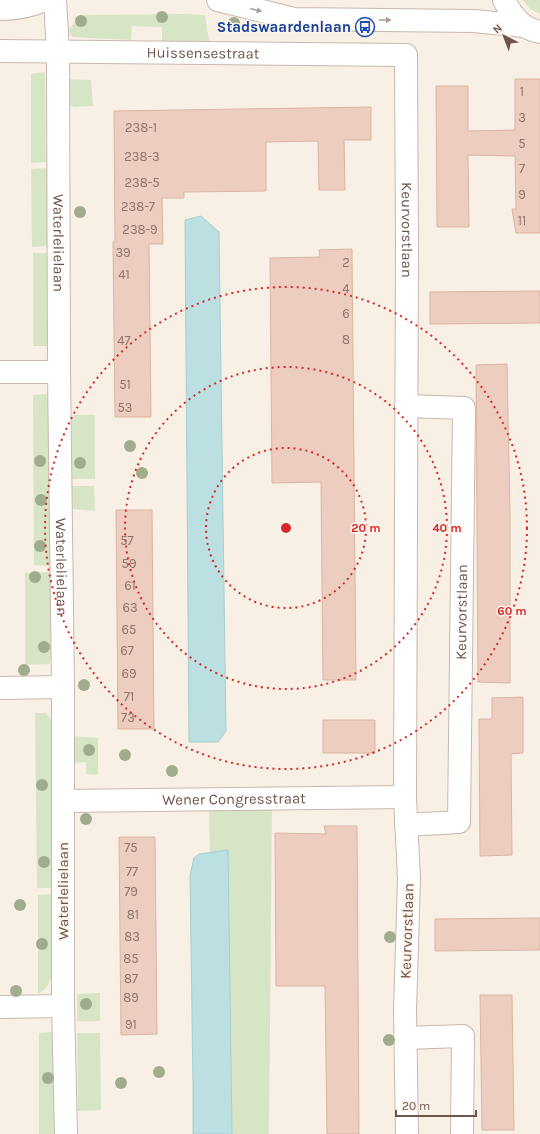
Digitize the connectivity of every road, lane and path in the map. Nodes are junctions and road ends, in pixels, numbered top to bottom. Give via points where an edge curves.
1 (44, 0) edge
2 (55, 0) edge
3 (218, 0) edge
4 (504, 0) edge
5 (0, 8) edge
6 (532, 29) edge
7 (0, 51) edge
8 (58, 52) junction
9 (406, 55) joint
10 (0, 372) edge
11 (59, 372) junction
12 (406, 406) junction
13 (63, 687) junction
14 (0, 688) edge
15 (405, 797) junction
16 (63, 801) junction
17 (406, 825) junction
18 (63, 1006) junction
19 (0, 1007) edge
20 (404, 1038) junction
21 (66, 1134) edge
22 (407, 1134) edge
23 (462, 1134) edge

1 - 5 street via 12,9
2 - 8 street, Waterlelielaan
3 -> 6 street via 294,19 474,20
4 - 6 street via 512,15
7 - 8 street, Huissensestraat
8 - 9 street, Huissensestraat
8 - 11 street, Waterlelielaan
9 - 12 street, Keurvorstlaan
10 - 11 street
11 - 13 street, Waterlelielaan
12 - 15 street, Keurvorstlaan
12 - 17 street, Keurvorstlaan via 464,408 458,822
13 - 14 street
13 - 16 street, Waterlelielaan
15 - 16 street, Wener Congresstraat
15 - 17 street, Keurvorstlaan
16 - 18 street, Waterlelielaan
17 - 20 street, Keurvorstlaan via 409,879
18 - 19 street
18 - 21 street, Waterlelielaan
20 - 22 street, Keurvorstlaan
20 - 23 street via 463,1036

